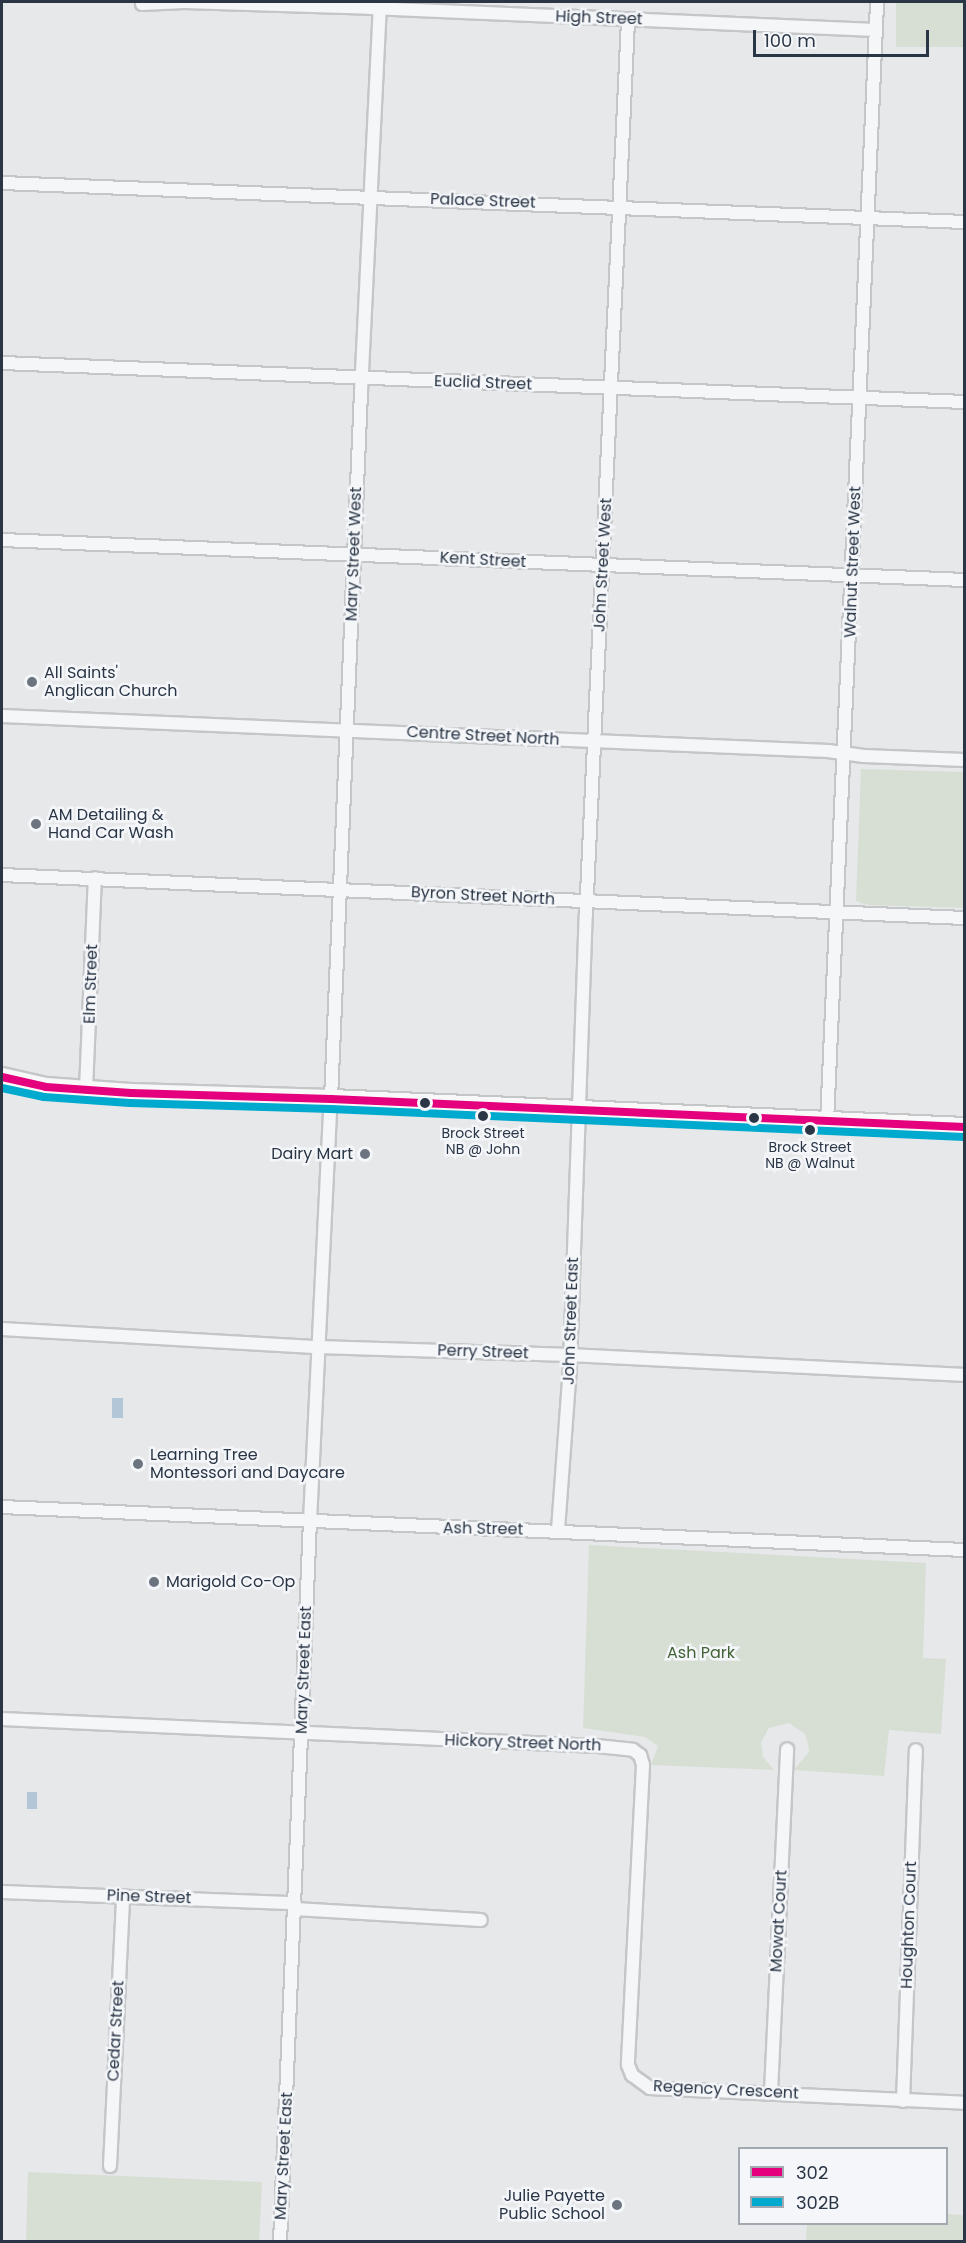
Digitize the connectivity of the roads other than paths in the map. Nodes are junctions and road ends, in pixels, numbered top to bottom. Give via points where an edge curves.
1 (878, 2) edge
2 (142, 4) dead end
3 (380, 9) junction
4 (628, 20) junction
5 (876, 30) junction
6 (2, 183) edge
7 (371, 196) junction
8 (620, 206) junction
9 (868, 218) junction
10 (964, 222) edge
11 (2, 363) edge
12 (361, 379) junction
13 (612, 387) junction
14 (859, 398) junction
15 (964, 402) edge
16 (2, 540) edge
17 (355, 555) junction
18 (604, 565) junction
19 (853, 575) junction
20 (964, 580) edge
21 (2, 716) edge
22 (346, 731) junction
23 (594, 741) junction
24 (844, 754) junction
25 (964, 760) edge
26 (2, 875) edge
27 (96, 878) junction
28 (339, 890) junction
29 (587, 901) junction
30 (837, 912) junction
31 (964, 918) edge
32 (2, 1077) edge
33 (86, 1090) junction
34 (331, 1099) junction
35 (578, 1111) junction
36 (827, 1122) junction
37 (964, 1127) edge
38 (2, 1329) edge
39 (318, 1347) junction
40 (570, 1355) junction
41 (964, 1375) edge
42 (2, 1507) edge
43 (310, 1521) junction
44 (558, 1530) junction
45 (964, 1550) edge
46 (2, 1719) edge
47 (302, 1733) junction
48 (787, 1749) dead end
49 (916, 1750) dead end
50 (640, 1755) joint
51 (2, 1892) edge
52 (123, 1896) junction
53 (295, 1906) junction
54 (481, 1920) dead end
55 (771, 2092) junction
56 (903, 2101) junction
57 (964, 2103) edge
58 (110, 2166) dead end
59 (280, 2241) edge

1 - 5 street, Walnut Street West
2 - 3 street, High Street
3 - 4 street, High Street
3 - 7 street, Mary Street West
4 - 5 street, High Street
4 - 8 street, John Street West
5 - 9 street, Walnut Street West
6 - 7 street, Palace Street
7 - 8 street, Palace Street
7 - 12 street, Mary Street West
8 - 9 street, Palace Street
8 - 13 street, John Street West
9 - 10 street, Palace Street
9 - 14 street, Walnut Street West
11 - 12 street, Euclid Street
12 - 13 street, Euclid Street
12 - 17 street, Mary Street West
13 - 14 street, Euclid Street
13 - 18 street, John Street West
14 - 15 street, Euclid Street
14 - 19 street, Walnut Street West
16 - 17 street, Kent Street
17 - 18 street, Kent Street
17 - 22 street, Mary Street West
18 - 19 street, Kent Street
18 - 23 street, John Street West
19 - 20 street, Kent Street
19 - 24 street, Walnut Street West
21 - 22 street, Centre Street North
22 - 23 street, Centre Street North
22 - 28 street, Mary Street West
23 - 24 street, Centre Street North
23 - 29 street, John Street West
24 - 25 street, Centre Street North
24 - 30 street, Walnut Street West
26 - 27 street, Byron Street North
27 - 28 street, Byron Street North
27 - 33 street, Elm Street
28 - 29 street, Byron Street North
28 - 34 street, Mary Street West
29 - 30 street, Byron Street North
29 - 35 street, John Street West
30 - 31 street, Byron Street North
30 - 36 street, Walnut Street West
32 - 33 main road via 46,1087
33 - 34 main road
34 - 35 main road
34 - 39 street, Mary Street East
35 - 36 main road
35 - 40 street, John Street East
36 - 37 main road
38 - 39 street, Perry Street
39 - 40 street, Perry Street
39 - 43 street, Mary Street East
40 - 41 street, Perry Street
40 - 44 street, John Street East
42 - 43 street, Ash Street
43 - 44 street, Ash Street
43 - 47 street, Mary Street East
44 - 45 street, Ash Street
46 - 47 street, Hickory Street North
47 - 50 street, Hickory Street North via 625,1747
47 - 53 street, Mary Street East
48 - 55 street, Mowat Court
49 - 56 street, Houghton Court
50 - 55 street, Regency Crescent via 643,1765 628,2065 632,2075 650,2088
51 - 52 street, Pine Street
52 - 53 street, Pine Street
52 - 58 street, Cedar Street
53 - 54 street, Pine Street
53 - 59 street, Mary Street East
55 - 56 street, Regency Crescent
56 - 57 street, Regency Crescent

